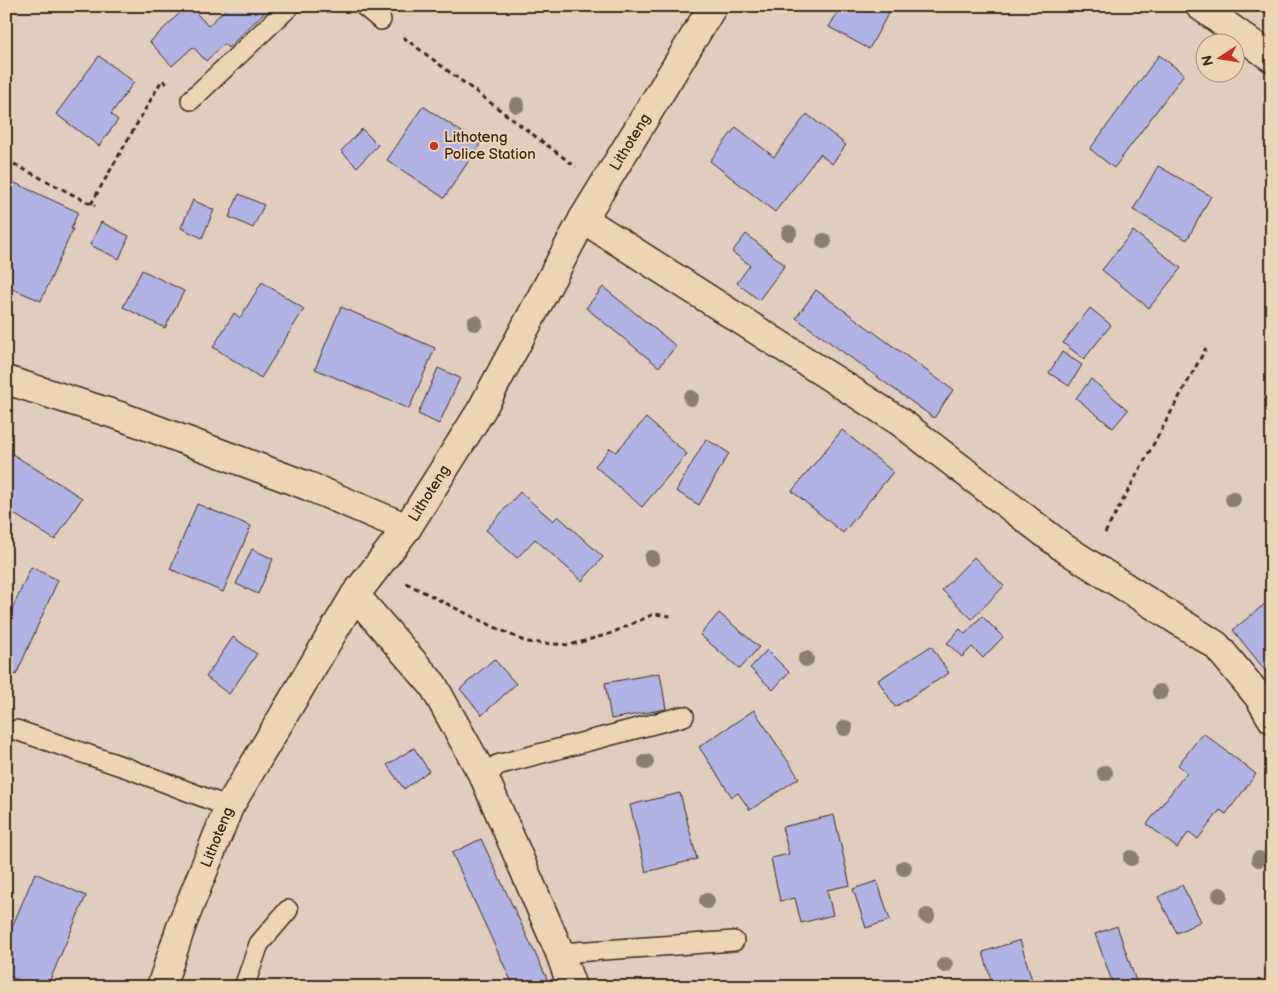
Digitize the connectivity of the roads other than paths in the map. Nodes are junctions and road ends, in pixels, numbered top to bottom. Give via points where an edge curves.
1 (290, 6) edge
2 (364, 6) edge
3 (713, 6) edge
4 (1200, 6) edge
5 (381, 20) road end
6 (1272, 58) edge
7 (191, 100) road end
8 (583, 219) junction
9 (6, 380) edge
10 (407, 528) junction
11 (355, 595) junction
12 (684, 716) dead end
13 (1272, 719) edge
14 (16, 730) dead end
15 (485, 779) junction
16 (229, 808) junction
17 (288, 910) dead end
18 (734, 941) dead end
19 (560, 953) junction
20 (161, 987) edge
21 (244, 987) edge
22 (572, 987) edge

1 - 7 lane
2 - 5 lane
3 - 8 street, Lithoteng
4 - 6 street
8 - 10 street, Lithoteng via 482,409
8 - 13 street via 899,421 1064,548 1216,645 1260,697
9 - 10 street via 120,416 308,486
10 - 11 street, Lithoteng
11 - 15 street via 433,685
11 - 16 street, Lithoteng
12 - 15 lane via 497,765
14 - 16 lane
15 - 19 street
16 - 20 street, Lithoteng via 182,924
17 - 21 lane via 259,944
18 - 19 lane
19 - 22 street

